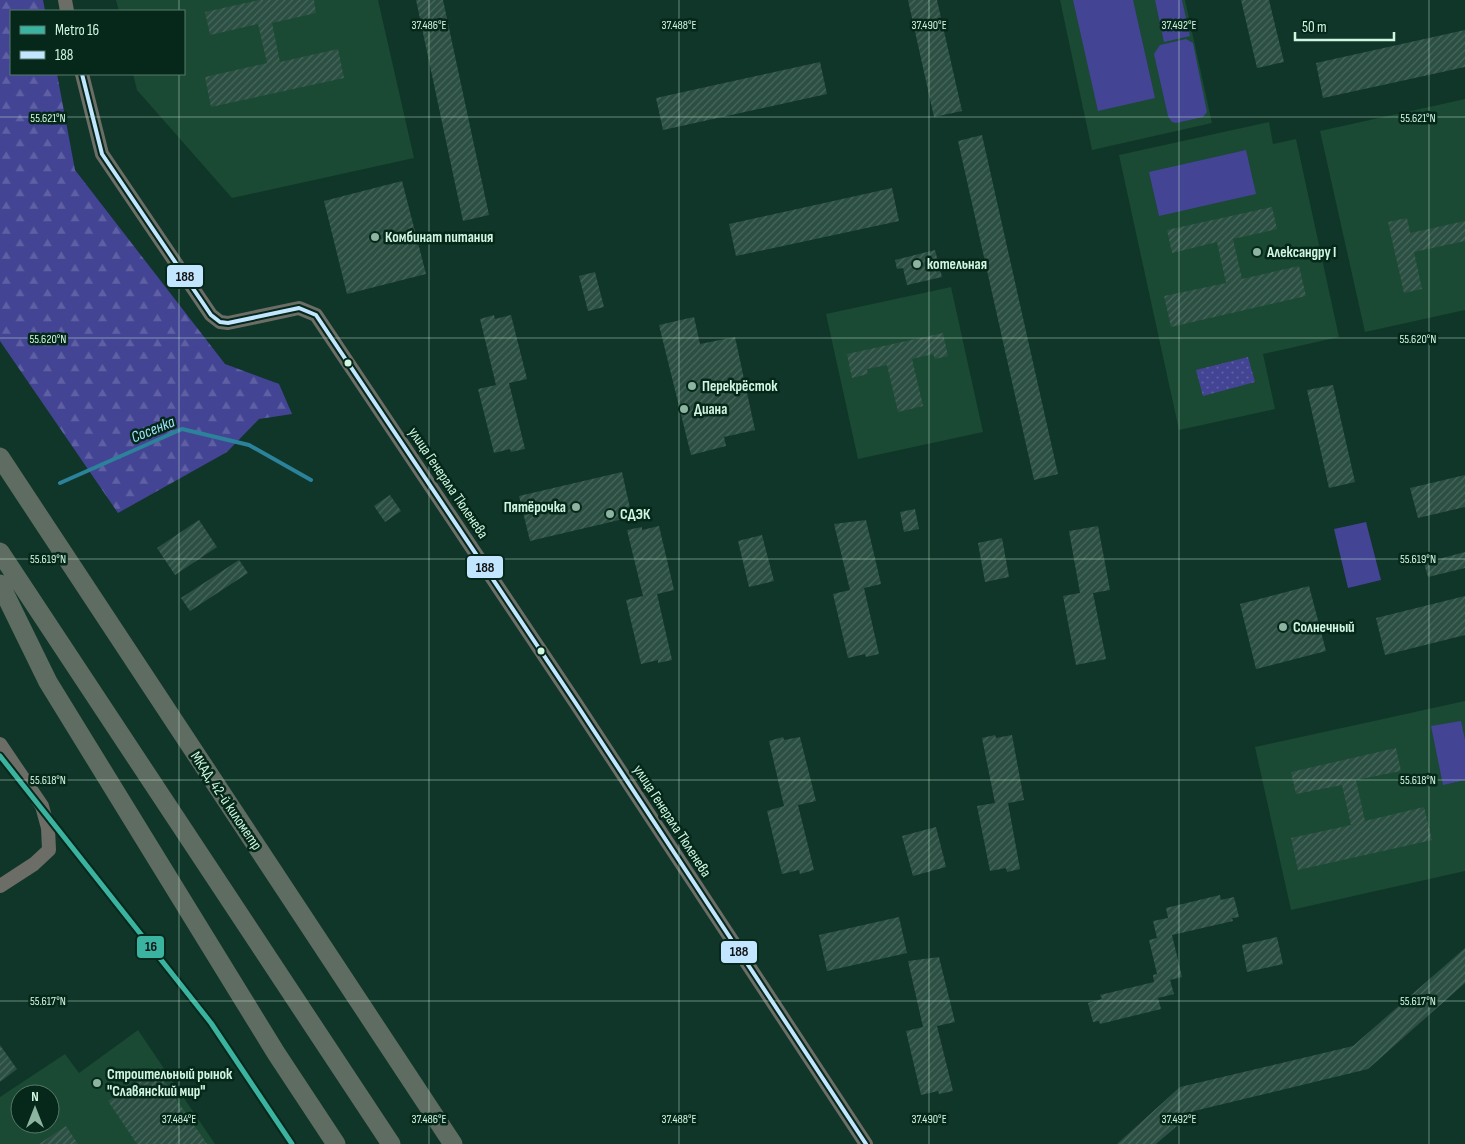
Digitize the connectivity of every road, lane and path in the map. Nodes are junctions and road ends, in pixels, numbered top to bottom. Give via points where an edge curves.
1 (82, 75) edge
2 (0, 458) edge
3 (0, 552) edge
4 (0, 584) edge
5 (0, 744) edge
6 (0, 886) edge
7 (336, 1144) edge
8 (391, 1144) edge
9 (453, 1144) edge
10 (866, 1144) edge

1 - 10 street, улица Генерала Тюленева via 102,154 211,315 220,322 228,323 299,308 316,315
2 - 9 highway, МКАД, 42-й километр
3 - 8 highway
4 - 7 highway via 48,682
5 - 6 street via 42,806 49,850

